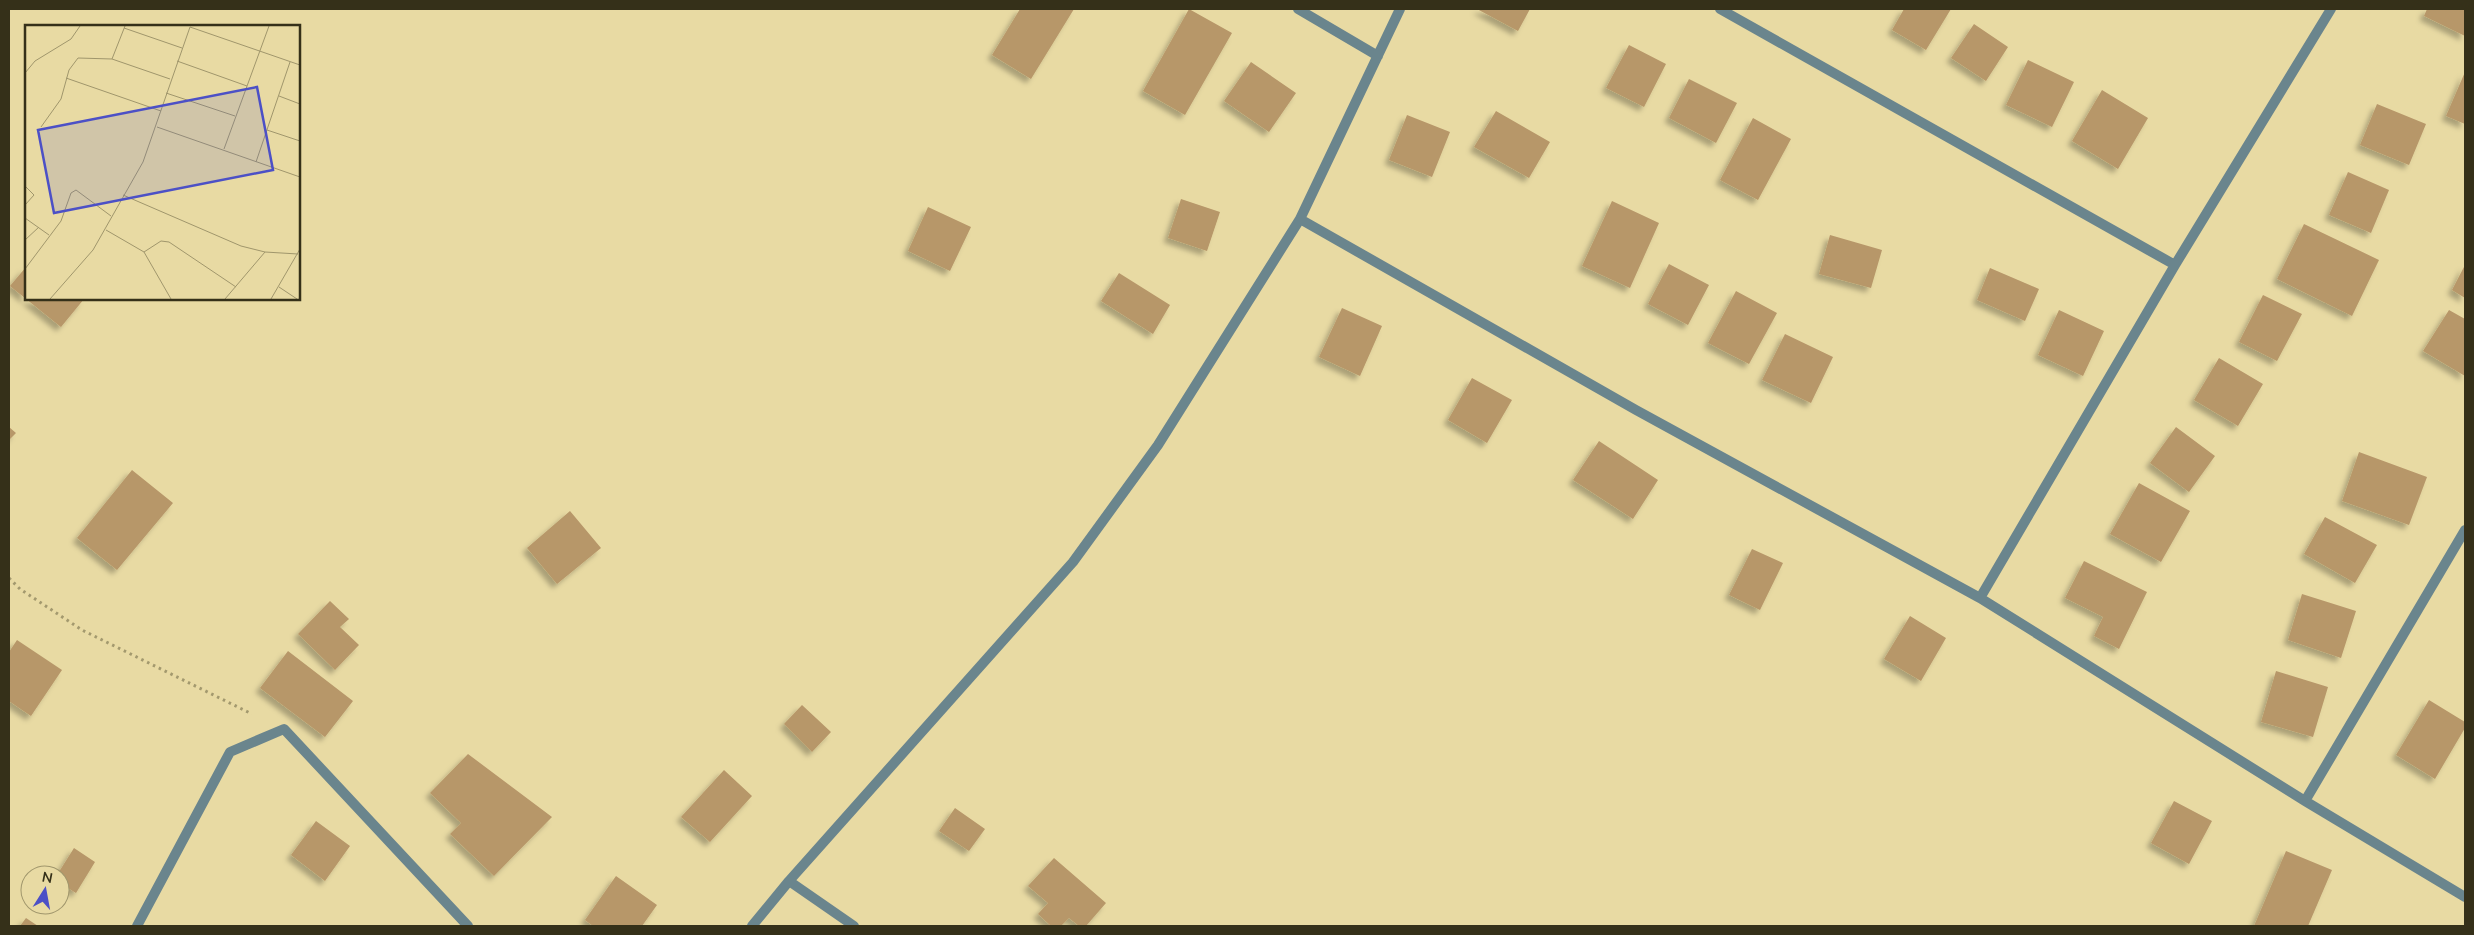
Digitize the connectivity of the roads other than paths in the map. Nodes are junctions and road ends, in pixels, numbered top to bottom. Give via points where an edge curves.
1 (1298, 9) edge
2 (1400, 9) edge
3 (1720, 9) edge
4 (2332, 9) edge
5 (1378, 56) junction
6 (1300, 219) junction
7 (2175, 265) junction
8 (2465, 530) edge
9 (1980, 598) junction
10 (2305, 801) junction
11 (789, 881) junction
12 (2465, 896) edge
13 (137, 926) edge
14 (468, 926) edge
15 (752, 926) edge
16 (854, 926) edge

1 - 5 street
2 - 5 street
3 - 7 street
4 - 7 street
5 - 6 street
6 - 9 street via 1636,410
6 - 11 street via 1158,445 1073,562
7 - 9 street
8 - 10 street
9 - 10 street
10 - 12 street
11 - 15 street
11 - 16 street
13 - 14 street via 230,752 284,729

